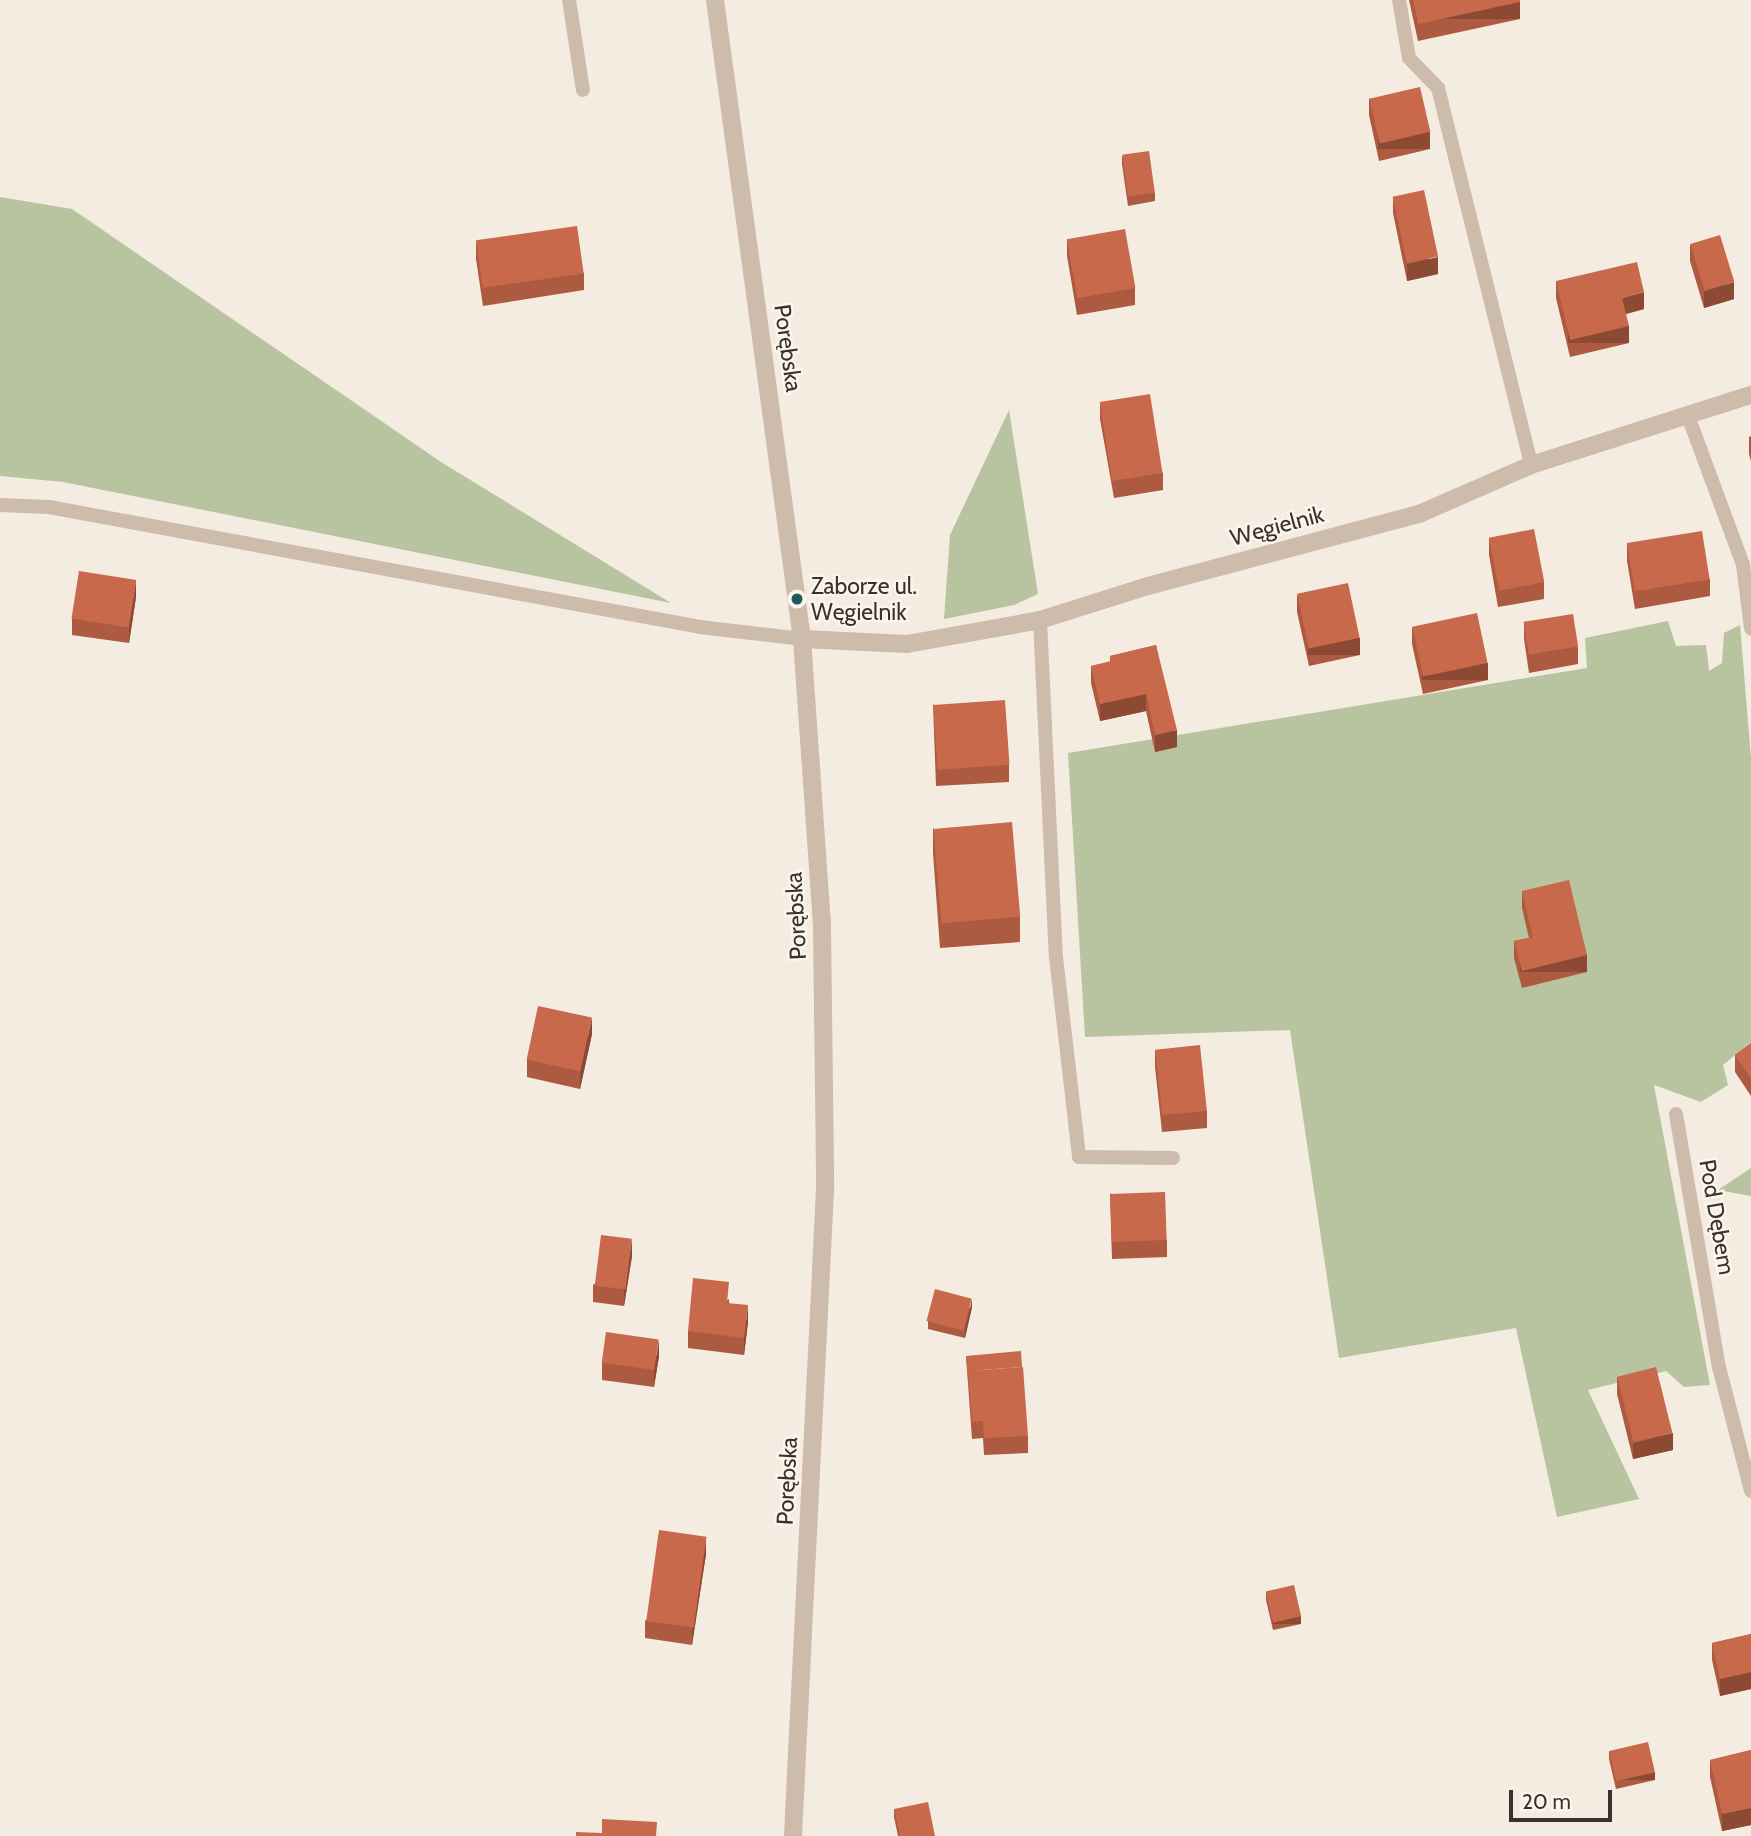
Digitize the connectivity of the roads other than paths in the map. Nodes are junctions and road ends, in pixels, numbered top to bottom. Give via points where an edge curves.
1 (569, 0) edge
2 (715, 0) edge
3 (1399, 0) edge
4 (583, 90) dead end
5 (1751, 395) edge
6 (1688, 416) junction
7 (1531, 465) junction
8 (0, 505) edge
9 (1040, 620) junction
10 (1751, 628) edge
11 (802, 639) junction
12 (1676, 1114) dead end
13 (1173, 1158) dead end
14 (1751, 1491) edge
15 (793, 1836) edge

1 - 4 lane
2 - 11 street, Porębska
3 - 7 lane via 1409,58 1438,88
5 - 6 street, Węgielnik
6 - 7 street, Węgielnik
6 - 10 lane via 1743,565
7 - 9 street, Węgielnik via 1419,514 1148,586
8 - 11 lane via 49,507 700,627
9 - 11 street, Węgielnik via 907,644
9 - 13 lane via 1056,957 1079,1157
11 - 15 street, Porębska via 822,926 825,1190
12 - 14 lane, Pod Dębem via 1719,1367

